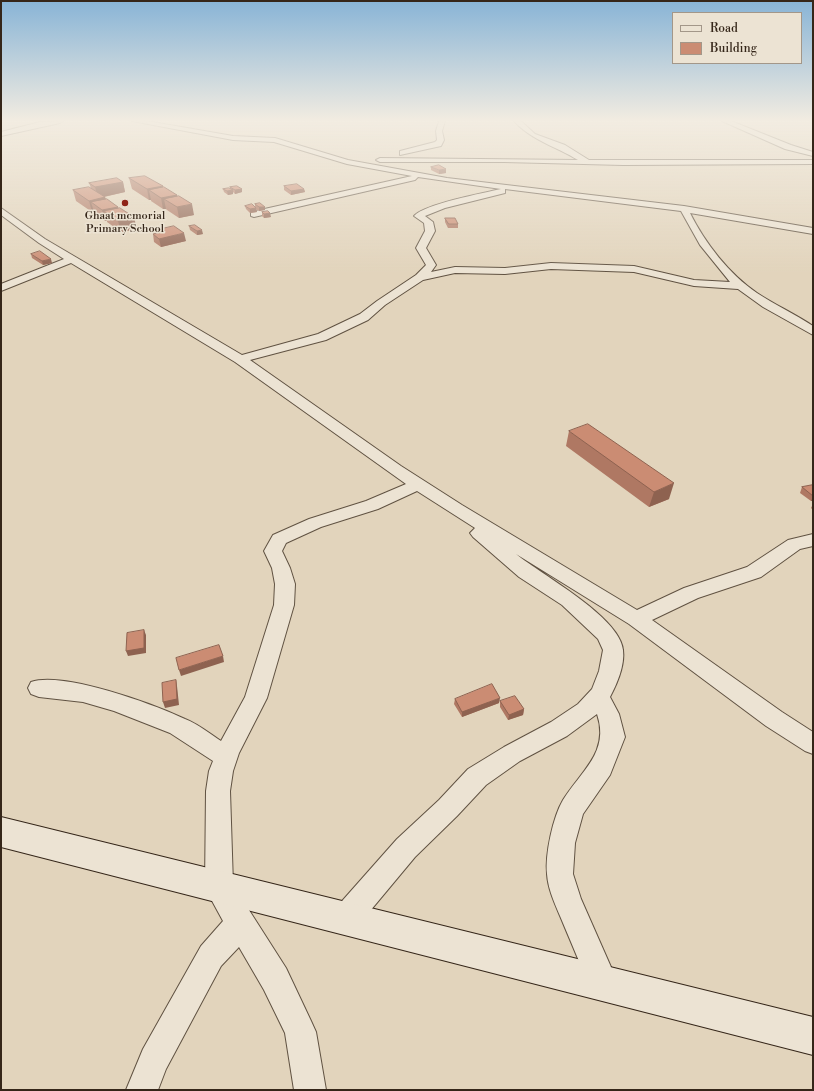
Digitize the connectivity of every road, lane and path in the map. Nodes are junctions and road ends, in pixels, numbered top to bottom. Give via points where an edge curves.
1 (402, 172) edge
2 (424, 176) junction
3 (512, 188) junction
4 (684, 209) junction
5 (1, 211) edge
6 (254, 214) edge
7 (813, 230) edge
8 (72, 260) junction
9 (420, 277) junction
10 (741, 286) junction
11 (1, 288) edge
12 (813, 331) edge
13 (240, 359) junction
14 (420, 484) junction
15 (456, 509) junction
16 (813, 540) edge
17 (636, 619) junction
18 (39, 688) dead end
19 (599, 697) junction
20 (813, 744) edge
21 (226, 757) junction
22 (1, 832) edge
23 (219, 888) junction
24 (345, 919) junction
25 (240, 923) junction
26 (603, 983) junction
27 (813, 1036) edge
28 (142, 1090) edge
29 (310, 1090) edge

1 - 2 street
2 - 3 street
2 - 6 street
3 - 4 street
3 - 9 street via 421,214 419,216 428,222 430,231 421,248 431,265
4 - 7 street
4 - 10 street via 688,220 709,250
5 - 8 street
8 - 11 street
8 - 13 street
9 - 10 street via 475,269 634,269 694,283
9 - 13 street via 380,303 364,317 329,334
10 - 12 street via 751,295
13 - 14 street
14 - 15 street
14 - 21 street via 372,505 315,523 279,539 273,551 285,584 284,605 256,698
15 - 17 street
15 - 19 street via 490,544 526,572 569,600 607,635 613,650 610,671
16 - 17 street via 794,544 754,572 691,593
17 - 20 street via 774,719
18 - 21 street via 83,693 118,703 178,726
19 - 24 street via 586,711 560,729 512,754 477,777 406,848
19 - 26 street via 608,714 613,737 602,767 572,809 562,843 560,874 568,901
21 - 23 street via 218,791
22 - 23 street
23 - 24 street
23 - 25 street
24 - 26 street
25 - 28 street via 211,956 154,1060
25 - 29 street via 275,979 300,1032
26 - 27 street

